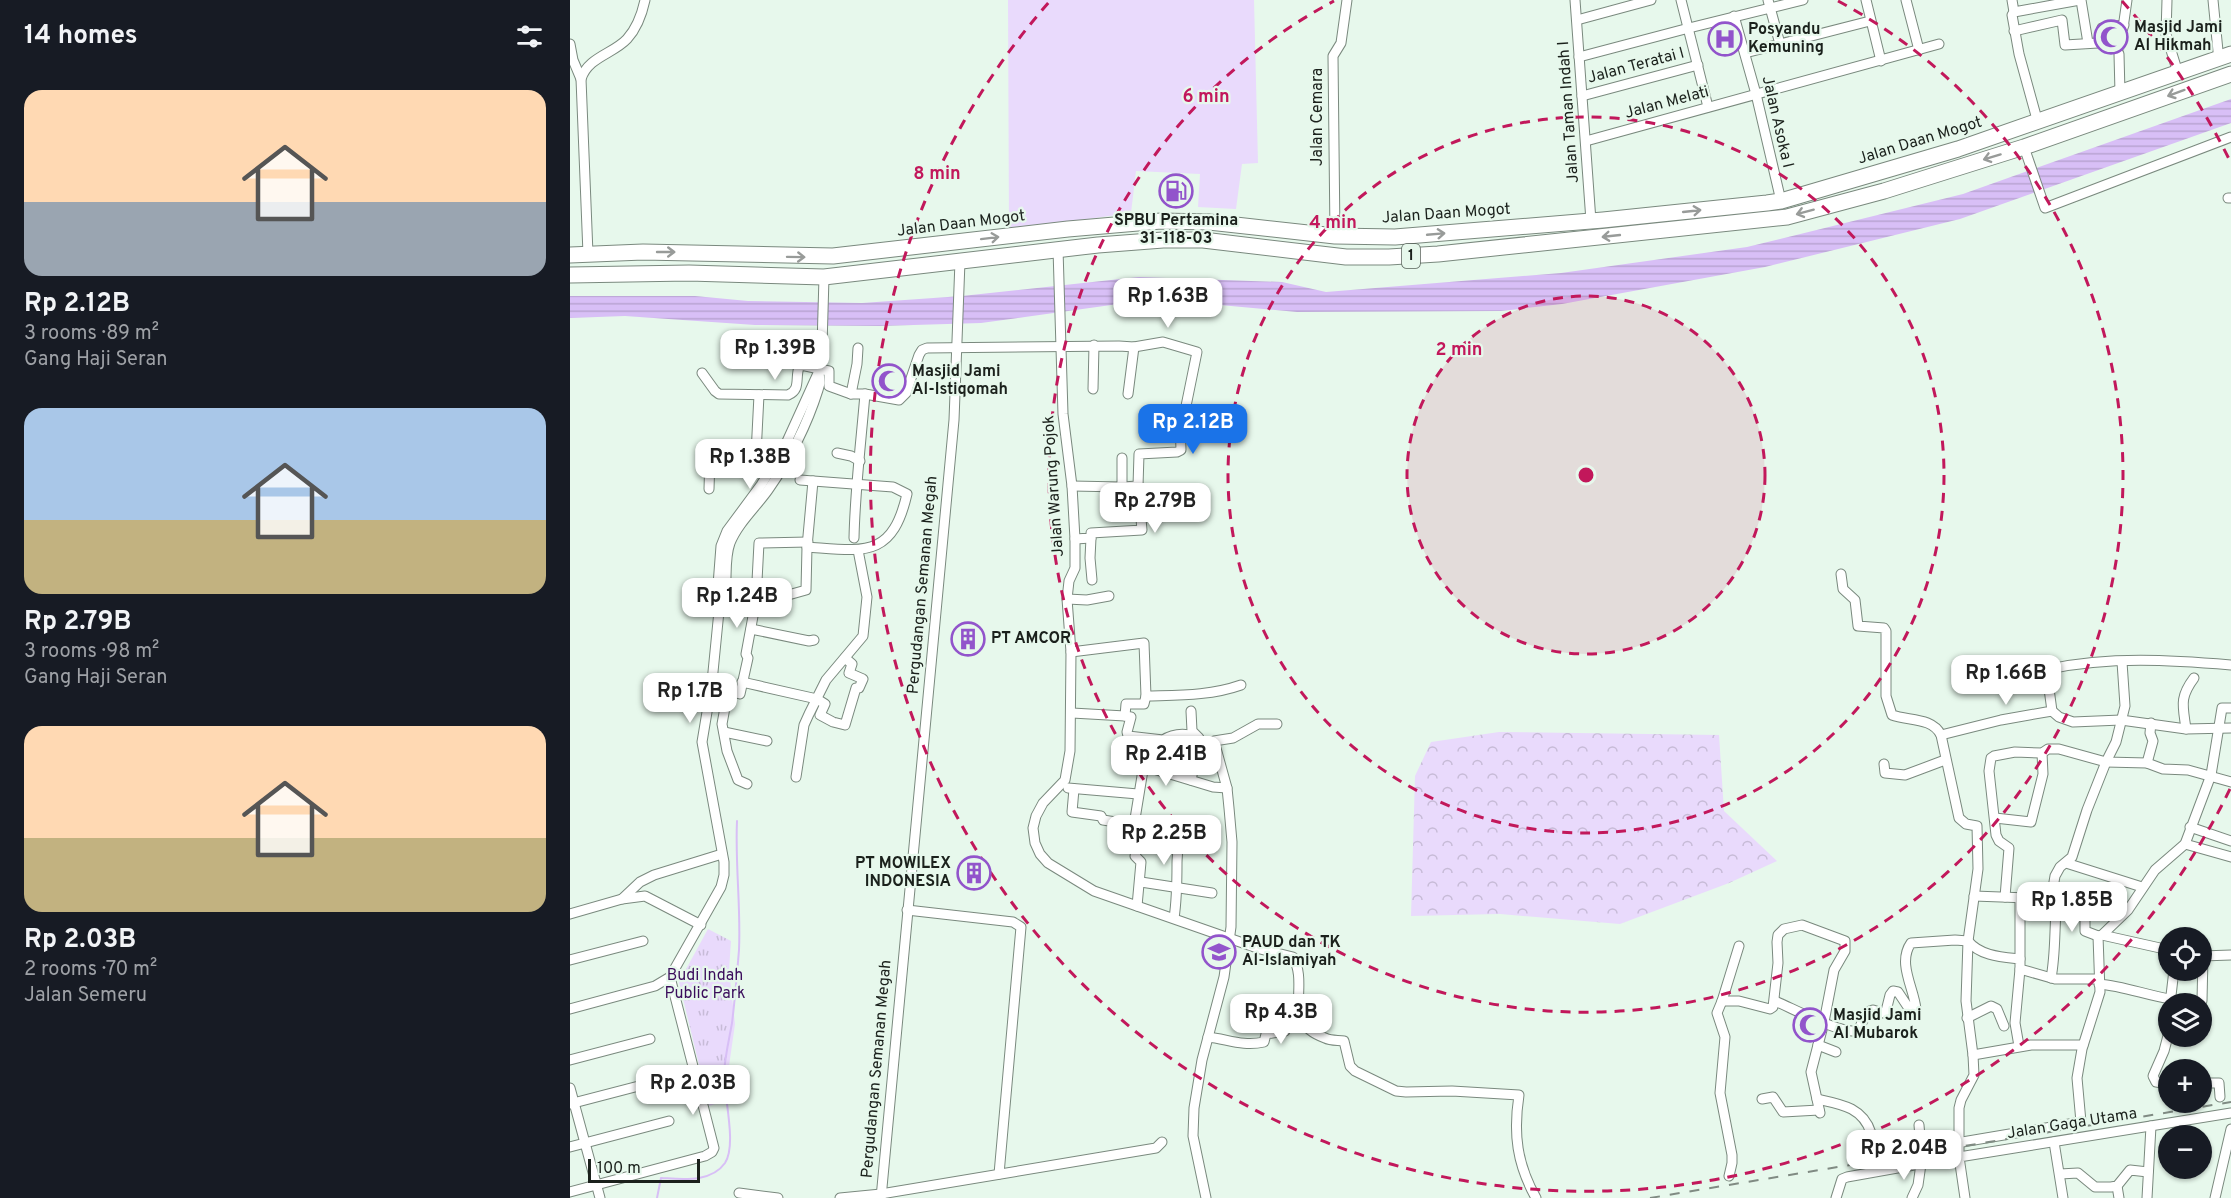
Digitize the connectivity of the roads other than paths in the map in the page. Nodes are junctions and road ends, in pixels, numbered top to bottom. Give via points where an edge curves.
1 (645, 0) edge
2 (1347, 0) edge
3 (1575, 0) edge
4 (1651, 0) edge
5 (1681, 0) edge
6 (1803, 0) edge
7 (1866, 0) edge
8 (1905, 0) edge
9 (2012, 0) edge
10 (2081, 0) edge
11 (2127, 0) edge
12 (2167, 0) edge
13 (2212, 0) edge
14 (1769, 4) edge
15 (2014, 12) junction
16 (1734, 16) junction
17 (1577, 21) junction
18 (1870, 21) junction
19 (1689, 28) junction
20 (2014, 31) junction
21 (2088, 43) junction
22 (570, 44) edge
23 (1780, 44) junction
24 (1939, 44) dead end
25 (1919, 50) junction
26 (1745, 53) junction
27 (2119, 54) tunnel mouth
28 (2226, 56) edge
29 (1579, 57) junction
30 (1881, 62) junction
31 (1698, 65) junction
32 (2178, 73) junction
33 (2231, 74) edge
34 (581, 79) junction
35 (2120, 93) junction
36 (1756, 94) junction
37 (1582, 96) junction
38 (1708, 108) junction
39 (2038, 123) junction
40 (2231, 137) edge
41 (1586, 141) junction
42 (2025, 150) junction
43 (1780, 201) junction
44 (1591, 221) junction
45 (1257, 227) junction
46 (1289, 231) junction
47 (1335, 236) junction
48 (1253, 246) junction
49 (1058, 249) junction
50 (1286, 250) junction
51 (722, 253) junction
52 (588, 254) junction
53 (570, 255) edge
54 (763, 255) junction
55 (959, 267) junction
56 (722, 273) junction
57 (570, 275) edge
58 (763, 275) junction
59 (824, 284) junction
60 (1094, 345) junction
61 (954, 346) junction
62 (1062, 346) junction
63 (858, 348) dead end
64 (1134, 348) junction
65 (819, 369) junction
66 (702, 374) dead end
67 (1093, 388) dead end
68 (865, 393) junction
69 (850, 394) junction
70 (1128, 394) dead end
71 (759, 395) junction
72 (837, 453) dead end
73 (1122, 458) dead end
74 (860, 461) junction
75 (800, 480) dead end
76 (813, 481) junction
77 (855, 485) junction
78 (1072, 486) junction
79 (1138, 486) junction
80 (1122, 487) junction
81 (710, 489) dead end
82 (854, 538) dead end
83 (1074, 538) junction
84 (1091, 538) junction
85 (807, 545) junction
86 (858, 550) junction
87 (1841, 574) dead end
88 (1092, 580) dead end
89 (1109, 596) dead end
90 (1067, 599) junction
91 (756, 600) junction
92 (751, 629) junction
93 (814, 640) dead end
94 (1071, 652) junction
95 (846, 658) junction
96 (2122, 662) junction
97 (2231, 665) edge
98 (2194, 678) dead end
99 (742, 682) junction
100 (1241, 685) dead end
101 (1146, 696) junction
102 (817, 699) junction
103 (2231, 708) edge
104 (1191, 711) dead end
105 (2052, 711) junction
106 (1072, 713) junction
107 (1125, 716) junction
108 (2121, 720) junction
109 (2151, 723) junction
110 (1277, 724) dead end
111 (2219, 727) junction
112 (2231, 728) edge
113 (2186, 729) junction
114 (724, 732) junction
115 (1941, 735) junction
116 (1197, 737) junction
117 (766, 741) dead end
118 (1214, 741) junction
119 (2042, 753) junction
120 (1945, 760) junction
121 (2106, 762) junction
122 (2147, 763) junction
123 (1884, 764) dead end
124 (2211, 775) junction
125 (796, 777) dead end
126 (1191, 780) junction
127 (2231, 782) edge
128 (747, 784) dead end
129 (1060, 786) junction
130 (1227, 788) junction
131 (1074, 789) junction
132 (1138, 794) junction
133 (1995, 818) junction
134 (1134, 825) junction
135 (2190, 826) junction
136 (1161, 832) dead end
137 (2231, 841) edge
138 (2184, 844) junction
139 (722, 854) junction
140 (2231, 857) edge
141 (2066, 863) junction
142 (640, 882) junction
143 (1141, 882) junction
144 (2142, 887) junction
145 (1178, 888) junction
146 (1212, 892) dead end
147 (645, 896) junction
148 (1974, 896) junction
149 (2005, 897) junction
150 (2020, 898) junction
151 (622, 899) junction
152 (2054, 900) junction
153 (1137, 906) junction
154 (907, 910) junction
155 (570, 914) edge
156 (1174, 918) junction
157 (701, 925) junction
158 (2100, 936) junction
159 (1231, 939) junction
160 (643, 941) dead end
161 (1968, 941) junction
162 (1739, 946) dead end
163 (2158, 948) edge
164 (2231, 955) edge
165 (2212, 956) edge
166 (570, 960) edge
167 (2020, 964) junction
168 (670, 977) junction
169 (2051, 978) junction
170 (2099, 982) junction
171 (2158, 998) edge
172 (1722, 1001) junction
173 (1775, 1001) junction
174 (570, 1009) edge
175 (1967, 1018) junction
176 (1301, 1022) junction
177 (1824, 1023) junction
178 (2004, 1026) dead end
179 (1208, 1037) junction
180 (650, 1039) dead end
181 (1818, 1045) junction
182 (2083, 1045) junction
183 (2019, 1046) junction
184 (1836, 1052) dead end
185 (1973, 1055) junction
186 (570, 1060) edge
187 (2158, 1065) edge
188 (658, 1081) dead end
189 (2158, 1082) edge
190 (2212, 1083) edge
191 (2219, 1083) junction
192 (2231, 1083) edge
193 (570, 1088) edge
194 (2220, 1097) dead end
195 (1762, 1099) dead end
196 (1817, 1099) junction
197 (572, 1103) edge
198 (2231, 1113) edge
199 (669, 1121) dead end
200 (1919, 1125) dead end
201 (2151, 1126) junction
202 (2231, 1129) edge
203 (1162, 1142) dead end
204 (2054, 1142) junction
205 (585, 1143) junction
206 (1958, 1144) junction
207 (570, 1147) edge
208 (1921, 1149) junction
209 (1959, 1157) junction
210 (1921, 1164) junction
211 (2148, 1172) junction
212 (999, 1174) junction
213 (2060, 1174) junction
214 (1729, 1176) dead end
215 (596, 1185) junction
216 (2117, 1186) junction
217 (570, 1192) edge
218 (739, 1193) dead end
219 (881, 1196) edge
220 (600, 1198) edge
221 (778, 1198) edge
222 (840, 1198) edge
223 (1206, 1198) edge
224 (1536, 1198) edge
225 (1836, 1198) edge
226 (1912, 1198) edge
227 (1965, 1198) edge
228 (2063, 1198) edge
229 (2119, 1198) edge
230 (2147, 1198) edge
231 (2215, 1198) edge

1 - 34 street via 639,21 627,39 593,62
2 - 47 street, Jalan Cemara via 1341,43 1333,56
3 - 17 street, Jalan Taman Indah I
4 - 17 street
5 - 19 street
6 - 14 street
7 - 18 street
8 - 25 street
9 - 15 street
10 - 15 street
10 - 21 street
11 - 21 street via 2123,27 2102,28 2098,43
12 - 32 street via 2166,34
13 - 28 street via 2218,51
14 - 16 street
14 - 23 street
15 - 20 street
16 - 19 street
16 - 26 street, Jalan Asoka I
17 - 29 street, Jalan Taman Indah I
18 - 23 street
18 - 30 street
19 - 29 street
19 - 31 street
20 - 21 street via 2061,20 2065,45
20 - 39 street
22 - 34 street
23 - 26 street
24 - 25 street, Jalan Melati
25 - 30 street, Jalan Melati
26 - 36 street, Jalan Asoka I
27 - 35 street
28 - 32 highway, Jalan Daan Mogot / 1
29 - 37 street, Jalan Taman Indah I
30 - 36 street, Jalan Melati
31 - 37 street, Jalan Teratai I
31 - 38 street
32 - 35 highway, Jalan Daan Mogot / 1
33 -> 42 highway, 1
34 - 52 street
35 - 39 highway, Jalan Daan Mogot / 1
36 - 38 street, Jalan Melati
36 - 43 street, Jalan Asoka I
37 - 41 street, Jalan Taman Indah I
38 - 41 street, Jalan Melati
39 - 43 highway, Jalan Daan Mogot / 1
40 - 42 street via 2044,207
41 - 44 street, Jalan Taman Indah I
42 -> 50 highway, 1 via 1787,217 1399,256
44 -> 43 highway, Jalan Daan Mogot / 1
47 -> 44 highway, Jalan Daan Mogot / 1 via 1403,237
45 - 46 highway, Jalan Daan Mogot / 1
45 - 48 highway via 1262,238
54 -> 45 highway, Jalan Daan Mogot / 1 via 851,255 1161,221
46 - 47 highway, Jalan Daan Mogot / 1
46 - 50 highway via 1280,240
48 - 49 highway, 1 via 1163,240
48 - 50 highway, 1
49 - 55 highway, 1
49 - 62 street, Jalan Warung Pojok
52 -> 51 highway, Jalan Daan Mogot / 1
51 - 54 highway, Jalan Daan Mogot / 1
51 - 56 highway via 730,263
52 - 53 highway, Jalan Daan Mogot / 1
54 - 58 highway via 754,264
55 - 59 highway, 1
55 - 61 street, Pergudangan Semanan Megah
56 - 57 highway, 1
56 - 58 highway, 1
58 - 59 highway, 1
59 - 65 street
60 - 62 street
60 - 64 street
60 - 67 street
61 - 62 street
61 - 68 street via 927,348 919,355 904,397 894,400
61 - 154 street, Pergudangan Semanan Megah via 953,428
62 - 78 street, Jalan Warung Pojok via 1063,414
63 - 69 street
64 - 70 street
64 - 79 street via 1163,342 1197,352 1180,420 1180,450 1138,455
65 - 69 street via 829,371 829,386
65 - 71 street via 801,365 794,393
65 - 139 street via 818,390 788,450 733,536 723,559 724,599 719,611 702,742
66 - 71 street via 719,393
68 - 69 street
68 - 74 street
71 - 81 street via 756,454 710,456
72 - 74 street
73 - 80 street
74 - 77 street
75 - 76 street
76 - 77 street
76 - 85 street
77 - 82 street
77 - 86 street via 893,488 907,494 902,513 886,540
78 - 80 street
78 - 83 street, Jalan Warung Pojok
79 - 80 street
79 - 84 street via 1142,530 1091,534
83 - 84 street
83 - 90 street, Jalan Warung Pojok via 1075,568
84 - 88 street
85 - 86 street
85 - 91 street via 806,590
85 - 91 street via 759,543
86 - 95 street via 867,597 863,636
87 - 115 street via 1843,590 1855,600 1858,626 1886,631 1886,696 1892,715 1923,720
89 - 90 street
90 - 94 street, Jalan Warung Pojok
91 - 92 street
92 - 93 street
92 - 99 street
94 - 101 street via 1144,643
94 - 106 street, Jalan Warung Pojok
95 - 102 street via 826,680
95 - 102 street via 852,664 849,673 862,679 845,725 820,715 825,704
96 - 97 street
96 - 105 street via 2070,664 2050,669 2047,674
96 - 108 street via 2125,706
98 - 113 street via 2182,701
99 - 102 street
99 - 114 street via 740,694 728,691
100 - 101 street via 1206,694
101 - 107 street via 1144,704 1126,704
102 - 125 street via 804,725
103 - 111 street via 2222,708
104 - 116 street via 1192,731
105 - 108 street via 2073,722
105 - 115 street
106 - 107 street
106 - 129 street, Jalan Warung Pojok via 1067,775
107 - 116 street via 1131,717 1128,736 1163,740 1178,734
108 - 109 street
108 - 121 street
109 - 113 street
109 - 122 street via 2153,741
110 - 118 street via 1258,724 1233,738
111 - 112 street
111 - 113 street
111 - 124 street
114 - 117 street
114 - 128 street via 738,780
115 - 120 street
116 - 118 street
116 - 126 street
118 - 130 street
119 - 121 street via 2059,749
119 - 133 street via 2043,774 2031,822
119 - 133 street via 2015,752 1991,758
120 - 123 street via 1903,776 1885,773
120 - 148 street via 1959,818 1978,827
121 - 122 street
121 - 141 street via 2072,857
122 - 124 street
124 - 127 street
124 - 135 street
126 - 130 street via 1213,788
126 - 132 street via 1145,768
129 - 131 street
129 - 153 street, Jalan Warung Pojok via 1042,803 1035,819 1033,836 1040,854 1053,867 1084,885
130 - 159 street via 1232,842
131 - 132 street
131 - 134 street via 1072,812
132 - 134 street
133 - 149 street via 1997,838 2009,848
134 - 143 street via 1143,828 1135,856 1141,862
135 - 137 street
135 - 138 street
136 - 145 street via 1163,842 1178,844
138 - 140 street
138 - 144 street
139 - 142 street
139 - 157 street via 723,881
141 - 144 street
141 - 152 street via 2055,876
142 - 147 street
142 - 151 street
143 - 145 street
143 - 153 street
144 - 158 street via 2128,910
145 - 146 street
145 - 156 street
147 - 151 street
147 - 157 street
148 - 149 street
148 - 161 street
149 - 150 street
150 - 152 street
150 - 167 street
151 - 155 street
152 - 158 street via 2084,902 2085,931
152 - 169 street via 2055,957
153 - 156 street, Jalan Warung Pojok
154 - 212 street via 1013,922 1020,927
154 - 219 street, Pergudangan Semanan Megah
156 - 159 street, Jalan Warung Pojok
157 - 168 street
158 - 163 street
158 - 170 street
159 - 176 street, Jalan Warung Pojok via 1293,957
159 - 179 street
160 - 166 street
161 - 167 street via 1972,947
161 - 175 street
161 - 177 street via 1909,945 1906,968 1915,1010 1910,1011 1895,990 1886,1011 1867,1012 1858,1031
162 - 172 street
164 - 165 street
167 - 169 street
167 - 183 street via 2015,1023
168 - 174 street via 655,986
168 - 215 street via 714,1148 705,1156
169 - 170 street
170 - 171 street
170 - 182 street via 2100,992
172 - 173 street via 1770,1009
172 - 214 street via 1717,1013 1725,1037 1720,1093 1732,1155
173 - 177 street
173 - 177 street via 1777,942 1784,929 1802,926 1841,938 1845,951 1834,970
175 - 178 street via 1991,1006
175 - 185 street
176 - 179 street via 1287,1025 1285,1031 1266,1034 1264,1042 1256,1044
176 - 224 street via 1323,1038 1342,1040 1355,1071 1396,1091 1519,1095 1517,1144 1521,1167
177 - 181 street
179 - 223 street via 1196,1092 1193,1131
180 - 186 street
181 - 184 street
181 - 196 street via 1811,1072
182 - 183 street
182 - 206 street via 2077,1078 2081,1122
183 - 185 street
185 - 206 street via 1974,1075 1959,1108
187 - 189 street via 2153,1076
188 - 197 street
190 - 191 street
191 - 192 street
191 - 194 street
193 - 197 street
195 - 196 street via 1773,1097 1783,1112 1820,1112
196 - 208 street via 1842,1104 1859,1113 1870,1128 1876,1156
197 - 205 street
198 - 201 street, Jalan Gaga Utama
199 - 205 street
200 - 208 street
201 - 204 street, Jalan Gaga Utama
201 - 211 street
202 - 231 street
203 - 212 street, Pergudangan Semanan Megah via 1156,1148
204 - 209 street, Jalan Gaga Utama
204 - 213 street
205 - 207 street
205 - 215 street
206 - 208 street
206 - 209 street
209 - 210 street, Jalan Gaga Utama
209 - 227 street
210 - 225 street, Jalan Gaga Utama via 1842,1179
210 - 226 street
211 - 216 street via 2130,1170
211 - 230 street
212 - 219 street, Pergudangan Semanan Megah
213 - 216 street via 2081,1174 2095,1187
213 - 228 street
215 - 217 street
215 - 220 street
216 - 229 street
218 - 221 street
219 - 222 street, Pergudangan Semanan Megah

